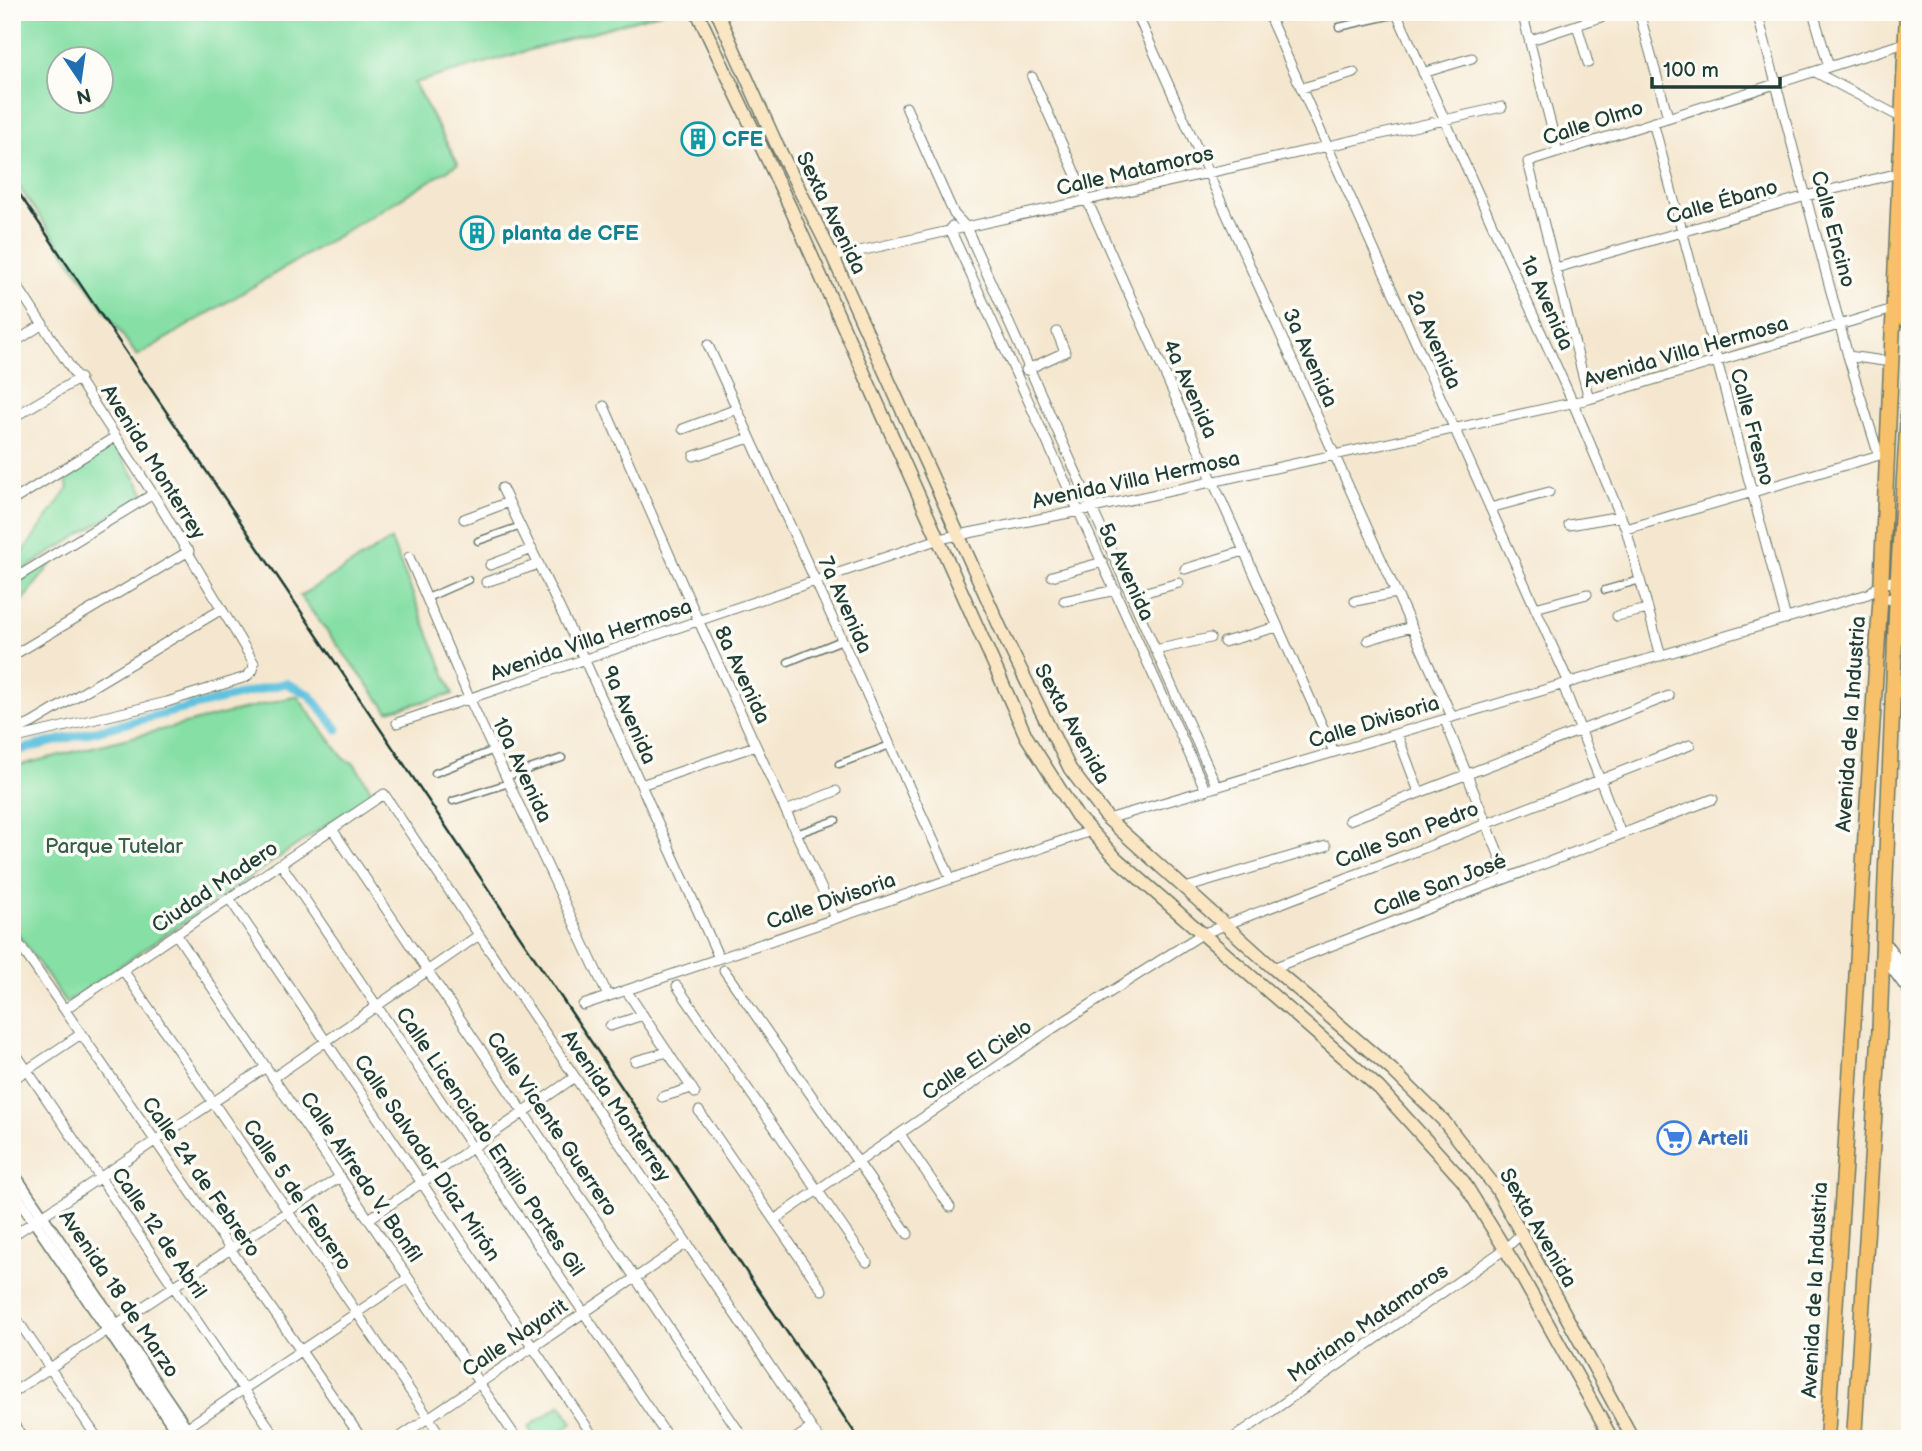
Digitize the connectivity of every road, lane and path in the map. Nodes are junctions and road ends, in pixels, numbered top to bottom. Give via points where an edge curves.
1 (697, 12) edge
2 (717, 12) edge
3 (1136, 12) edge
4 (1267, 12) edge
5 (1522, 12) edge
6 (1616, 12) edge
7 (1639, 12) edge
8 (1757, 12) edge
9 (1813, 12) edge
10 (1907, 12) edge
11 (1398, 13) edge
12 (1577, 25) junction
13 (1339, 27) dead end
14 (1531, 40) junction
15 (1907, 43) edge
16 (1472, 58) dead end
17 (1588, 63) dead end
18 (1829, 67) junction
19 (1815, 72) junction
20 (1354, 73) dead end
21 (1423, 73) junction
22 (1032, 77) dead end
23 (1776, 84) junction
24 (1301, 88) junction
25 (906, 107) dead end
26 (1502, 107) dead end
27 (1668, 117) junction
28 (1902, 118) junction
29 (1445, 120) junction
30 (1653, 122) junction
31 (1327, 146) junction
32 (1558, 152) junction
33 (1208, 173) junction
34 (1899, 173) junction
35 (1806, 196) junction
36 (1086, 200) junction
37 (954, 214) junction
38 (966, 226) junction
39 (951, 231) junction
40 (1682, 232) junction
41 (833, 257) junction
42 (1556, 268) junction
43 (12, 278) edge
44 (1893, 309) junction
45 (43, 324) junction
46 (1840, 324) junction
47 (1910, 325) edge
48 (1057, 332) dead end
49 (12, 344) edge
50 (708, 345) dead end
51 (1849, 356) junction
52 (1717, 362) junction
53 (1891, 362) junction
54 (1029, 369) junction
55 (1017, 374) junction
56 (79, 378) junction
57 (1910, 381) edge
58 (1589, 399) junction
59 (1573, 403) junction
60 (604, 406) dead end
61 (737, 409) junction
62 (12, 418) edge
63 (1454, 427) junction
64 (683, 429) dead end
65 (116, 438) junction
66 (750, 438) junction
67 (1334, 454) junction
68 (1882, 454) junction
69 (694, 456) dead end
70 (1213, 481) junction
71 (502, 488) dead end
72 (1549, 492) dead end
73 (1752, 492) junction
74 (153, 494) junction
75 (12, 501) edge
76 (509, 502) junction
77 (1490, 508) junction
78 (1091, 509) junction
79 (1079, 511) junction
80 (1621, 516) junction
81 (464, 519) dead end
82 (1569, 525) dead end
83 (521, 526) junction
84 (1626, 529) junction
85 (959, 536) junction
86 (939, 539) junction
87 (478, 541) dead end
88 (532, 549) junction
89 (189, 551) junction
90 (1244, 551) junction
91 (410, 557) dead end
92 (1103, 562) junction
93 (539, 564) junction
94 (490, 565) dead end
95 (1185, 569) dead end
96 (1052, 576) dead end
97 (1904, 579) edge
98 (12, 580) edge
99 (468, 580) dead end
100 (1640, 580) junction
101 (816, 581) junction
102 (486, 582) dead end
103 (1179, 583) dead end
104 (1881, 584) junction
105 (1116, 590) junction
106 (1605, 590) dead end
107 (1396, 593) junction
108 (1587, 594) dead end
109 (1131, 596) junction
110 (1874, 597) junction
111 (1903, 597) edge
112 (427, 598) junction
113 (1064, 601) dead end
114 (1355, 601) dead end
115 (1535, 608) junction
116 (222, 609) junction
117 (1648, 609) junction
118 (1617, 616) dead end
119 (1786, 619) junction
120 (699, 622) junction
121 (1278, 626) junction
122 (1411, 627) junction
123 (1210, 638) dead end
124 (842, 640) junction
125 (1368, 640) dead end
126 (1224, 642) dead end
127 (1141, 645) junction
128 (1153, 646) junction
129 (12, 656) edge
130 (1661, 656) junction
131 (586, 661) junction
132 (788, 662) dead end
133 (1566, 684) junction
134 (1173, 689) junction
135 (1162, 693) junction
136 (1669, 696) dead end
137 (470, 700) junction
138 (1449, 719) junction
139 (397, 723) dead end
140 (1581, 730) junction
141 (12, 732) edge
142 (1397, 734) junction
143 (12, 740) edge
144 (890, 745) junction
145 (1690, 745) dead end
146 (755, 746) junction
147 (494, 750) junction
148 (1334, 752) junction
149 (562, 758) dead end
150 (839, 764) dead end
151 (435, 773) dead end
152 (1466, 774) junction
153 (1601, 779) junction
154 (507, 780) junction
155 (641, 785) junction
156 (1217, 787) junction
157 (836, 791) dead end
158 (1206, 791) junction
159 (1419, 792) junction
160 (384, 794) joint
161 (1713, 799) dead end
162 (453, 801) dead end
163 (786, 811) junction
164 (1108, 819) junction
165 (836, 820) dead end
166 (1349, 820) dead end
167 (1486, 823) junction
168 (332, 829) junction
169 (1091, 831) junction
170 (796, 834) junction
171 (1621, 834) junction
172 (1326, 846) dead end
173 (281, 864) junction
174 (1508, 877) junction
175 (951, 879) junction
176 (1185, 888) junction
177 (229, 898) junction
178 (835, 918) junction
179 (1225, 924) junction
180 (12, 934) edge
181 (176, 934) junction
182 (479, 934) junction
183 (1202, 934) junction
184 (1882, 946) junction
185 (719, 958) junction
186 (1273, 968) junction
187 (123, 970) junction
188 (724, 970) dead end
189 (427, 971) junction
190 (1910, 976) edge
191 (677, 986) dead end
192 (626, 990) junction
193 (1910, 993) edge
194 (608, 996) junction
195 (583, 1005) dead end
196 (377, 1006) junction
197 (65, 1009) junction
198 (643, 1015) junction
199 (610, 1026) dead end
200 (81, 1034) junction
201 (326, 1041) junction
202 (12, 1048) edge
203 (668, 1052) junction
204 (635, 1061) dead end
205 (266, 1067) junction
206 (27, 1070) junction
207 (575, 1077) junction
208 (273, 1078) junction
209 (12, 1080) edge
210 (662, 1097) dead end
211 (213, 1103) junction
212 (699, 1111) dead end
213 (523, 1113) junction
214 (900, 1134) junction
215 (155, 1141) junction
216 (473, 1148) junction
217 (858, 1162) junction
218 (12, 1171) edge
219 (340, 1177) junction
220 (100, 1178) junction
221 (422, 1182) junction
222 (12, 1189) edge
223 (818, 1190) junction
224 (950, 1207) dead end
225 (288, 1212) junction
226 (39, 1218) junction
227 (369, 1219) junction
228 (774, 1220) junction
229 (908, 1234) dead end
230 (1521, 1234) junction
231 (12, 1236) edge
232 (687, 1243) junction
233 (1505, 1249) junction
234 (230, 1250) junction
235 (867, 1262) dead end
236 (408, 1278) junction
237 (635, 1278) junction
238 (174, 1287) junction
239 (822, 1290) dead end
240 (12, 1312) edge
241 (357, 1313) junction
242 (584, 1313) junction
243 (112, 1327) junction
244 (533, 1347) junction
245 (300, 1351) junction
246 (50, 1368) junction
247 (480, 1383) junction
248 (244, 1389) junction
249 (12, 1393) edge
250 (428, 1418) junction
251 (12, 1422) edge
252 (811, 1428) junction
253 (179, 1435) edge
254 (24, 1439) edge
255 (98, 1439) edge
256 (194, 1439) edge
257 (278, 1439) edge
258 (362, 1439) edge
259 (397, 1439) edge
260 (443, 1439) edge
261 (517, 1439) edge
262 (595, 1439) edge
263 (669, 1439) edge
264 (744, 1439) edge
265 (795, 1439) edge
266 (819, 1439) edge
267 (1232, 1439) edge
268 (1612, 1439) edge
269 (1633, 1439) edge
270 (1827, 1439) edge
271 (1854, 1439) edge

1 - 86 main road, Sexta Avenida
2 - 41 main road, Sexta Avenida
3 - 33 street, 3a Avenida
4 - 24 street, 2a Avenida
5 - 14 street
6 - 12 street
7 - 27 street
8 - 23 street, Calle Encino
9 - 18 street
10 - 15 main road, Avenida de la Industria
11 - 13 street
11 - 21 street, 1a Avenida
12 - 14 street
12 - 17 street
14 - 32 street
15 - 18 street, Calle Olmo
15 - 28 main road, Avenida de la Industria
16 - 21 street
18 - 19 street, Calle Olmo
19 - 23 street, Calle Olmo
19 - 28 street
20 - 24 street
21 - 29 street, 1a Avenida
22 - 36 street, 4a Avenida
23 - 27 street, Calle Olmo
23 - 35 street, Calle Encino
24 - 31 street, 2a Avenida
25 - 37 street, 5a Avenida
26 - 29 street, Calle Matamoros
27 - 30 street, Calle Olmo
28 - 34 main road, Avenida de la Industria
29 - 31 street, Calle Matamoros
29 - 59 street, 1a Avenida
30 - 32 street, Calle Olmo
30 - 40 street, Calle Fresno
31 - 33 street, Calle Matamoros
31 - 63 street, 2a Avenida
32 - 42 street, Calle Olmo via 1528,162
33 - 36 street, Calle Matamoros
33 - 67 street, 3a Avenida
34 - 35 street, Calle Ébano
34 - 44 main road, Avenida de la Industria
35 - 40 street, Calle Ébano
35 - 46 street, Calle Encino
36 - 38 street, Calle Matamoros
36 - 70 street, 4a Avenida
37 - 38 street, 5a Avenida
37 - 39 street
38 - 39 street, Calle Matamoros
38 - 54 street, 5a Avenida
39 - 41 street, Calle Matamoros
39 - 55 street, 5a Avenida
40 - 42 street, Calle Ébano
40 - 52 street, Calle Fresno
41 - 85 main road, Sexta Avenida
42 - 58 street
43 - 45 street, Avenida Monterrey
44 - 46 street, Avenida Villa Hermosa
44 - 47 main road
44 - 53 main road, Avenida de la Industria
45 - 49 street
45 - 56 street, Avenida Monterrey
46 - 51 street, Calle Encino
46 - 52 street, Avenida Villa Hermosa
48 - 54 street via 1065,352
50 - 61 street, 7a Avenida
51 - 53 street
51 - 68 street, Calle Encino
52 - 58 street, Avenida Villa Hermosa
52 - 73 street, Calle Fresno
53 - 68 main road, Avenida de la Industria
54 - 55 street
54 - 78 street, 5a Avenida
55 - 79 street, 5a Avenida
56 - 62 street
56 - 65 street, Avenida Monterrey
57 - 97 main road, Avenida de la Industria
58 - 59 street, Avenida Villa Hermosa
59 - 63 street, Avenida Villa Hermosa
59 - 80 street, 1a Avenida
60 - 120 street, 8a Avenida
61 - 64 street
61 - 66 street, 7a Avenida
63 - 67 street, Avenida Villa Hermosa
63 - 77 street, 2a Avenida
65 - 74 street, Avenida Monterrey
65 - 75 street
66 - 69 street
66 - 101 street, 7a Avenida
67 - 70 street, Avenida Villa Hermosa
67 - 107 street, 3a Avenida
68 - 73 street
68 - 104 main road, Avenida de la Industria
70 - 78 street, Avenida Villa Hermosa
70 - 90 street, 4a Avenida
71 - 76 street, 9a Avenida
72 - 77 street
73 - 84 street
73 - 119 street, Calle Fresno
74 - 89 street, Avenida Monterrey
74 - 98 street
76 - 81 street
76 - 83 street, 9a Avenida
77 - 115 street, 2a Avenida
78 - 79 street, Avenida Villa Hermosa
78 - 109 street, 5a Avenida
79 - 85 street, Avenida Villa Hermosa
79 - 92 street, 5a Avenida
80 - 82 street
80 - 84 street, 1a Avenida
83 - 87 street
83 - 88 street, 9a Avenida
84 - 100 street, 1a Avenida
85 - 86 street, Avenida Villa Hermosa
85 - 164 main road, Sexta Avenida via 1047,728 1070,769
86 - 101 street, Avenida Villa Hermosa
86 - 169 main road, Sexta Avenida via 1026,736
88 - 93 street, 9a Avenida
88 - 94 street
89 - 116 street, Avenida Monterrey
89 - 129 street
90 - 95 street
90 - 121 street, 4a Avenida
91 - 112 street, 10a Avenida
92 - 96 street
92 - 105 street, 5a Avenida
93 - 102 street
93 - 131 street, 9a Avenida
97 - 104 street
97 - 111 main road, Avenida de la Industria
99 - 112 street
100 - 106 street
100 - 117 street, 1a Avenida
101 - 120 street, Avenida Villa Hermosa
101 - 124 street, 7a Avenida
103 - 109 street
104 - 110 main road, Avenida de la Industria
105 - 113 street
105 - 127 street, 5a Avenida
107 - 114 street
107 - 122 street, 3a Avenida
108 - 115 street
109 - 128 street, 5a Avenida
110 - 111 street
110 - 119 street, Calle Divisoria
110 - 270 main road, Avenida de la Industria
111 - 184 main road, Avenida de la Industria
112 - 137 street, 10a Avenida
115 - 133 street, 2a Avenida
116 - 141 street
116 - 143 street, Avenida Monterrey via 254,663 246,677 167,702
117 - 118 street
117 - 130 street, 1a Avenida
119 - 130 street, Calle Divisoria
120 - 131 street, Avenida Villa Hermosa
120 - 146 street, 8a Avenida
121 - 126 street
121 - 148 street, 4a Avenida
122 - 125 street
122 - 138 street, 3a Avenida
123 - 128 street
124 - 132 street
124 - 144 street, 7a Avenida
127 - 128 street
127 - 135 street, 5a Avenida
128 - 134 street, 5a Avenida
130 - 133 street, Calle Divisoria
131 - 137 street, Avenida Villa Hermosa
131 - 155 street, 9a Avenida
133 - 138 street, Calle Divisoria
133 - 140 street, 2a Avenida
134 - 135 street
134 - 156 street, 5a Avenida
135 - 158 street, 5a Avenida
136 - 140 street
137 - 139 street, Avenida Villa Hermosa
137 - 147 street, 10a Avenida
138 - 142 street, Calle Divisoria
138 - 152 street, 3a Avenida
140 - 152 street
140 - 153 street, 2a Avenida
142 - 148 street, Calle Divisoria
142 - 159 street
144 - 150 street
144 - 175 street, 7a Avenida
145 - 153 street, Calle San Pedro
146 - 155 street
146 - 163 street, 8a Avenida
147 - 151 street
147 - 154 street, 10a Avenida
148 - 156 street, Calle Divisoria
149 - 154 street
152 - 159 street
152 - 167 street, 3a Avenida
153 - 167 street, Calle San Pedro
153 - 171 street, 2a Avenida
154 - 162 street
154 - 194 street, 10a Avenida
155 - 185 street, 9a Avenida
156 - 158 street, Calle Divisoria
157 - 163 street
158 - 164 street, Calle Divisoria
159 - 166 street
160 - 168 street, Ciudad Madero
160 - 182 street, Avenida Monterrey
161 - 171 street, Calle San José
163 - 170 street, 8a Avenida
164 - 176 main road, Sexta Avenida
165 - 170 street
167 - 174 street, 3a Avenida
167 - 179 street, Calle San Pedro
168 - 173 street, Ciudad Madero
168 - 189 street, Calle Vicente Guerrero
169 - 175 street, Calle Divisoria
169 - 183 main road, Sexta Avenida
170 - 178 street, 8a Avenida
171 - 174 street, Calle San José
172 - 176 street
173 - 177 street, Ciudad Madero
173 - 196 street, Calle Licenciado Emilio Portes Gil
174 - 186 street, Calle San José
175 - 178 street, Calle Divisoria
176 - 179 main road, Sexta Avenida
177 - 181 street, Ciudad Madero
177 - 201 street, Calle Salvador Díaz Mirón
178 - 185 street, Calle Divisoria
179 - 183 street, Calle San Pedro
179 - 186 main road, Sexta Avenida
180 - 197 street, Calle 24 de Febrero
181 - 187 street, Ciudad Madero
181 - 205 street, Calle Alfredo V. Bonfil
182 - 189 street
182 - 207 street, Avenida Monterrey
183 - 214 street, Calle El Cielo
183 - 233 main road, Sexta Avenida via 1419,1128 1463,1181
184 - 190 street
184 - 193 street
184 - 271 main road, Avenida de la Industria
185 - 192 street, Calle Divisoria
186 - 230 main road, Sexta Avenida via 1443,1120 1497,1189
187 - 197 street, Ciudad Madero
187 - 211 street, Calle 5 de Febrero
188 - 217 street
189 - 196 street
189 - 213 street, Calle Vicente Guerrero
191 - 223 street
192 - 194 street, Calle Divisoria
192 - 198 street
194 - 195 street, Calle Divisoria
196 - 201 street
196 - 216 street, Calle Licenciado Emilio Portes Gil
197 - 200 street, Calle 24 de Febrero
198 - 199 street
198 - 203 street
200 - 206 street
200 - 215 street, Calle 24 de Febrero
201 - 208 street
201 - 221 street, Calle Salvador Díaz Mirón
202 - 206 street, Calle 12 de Abril
203 - 204 street
203 - 210 street via 694,1091
205 - 208 street, Calle Alfredo V. Bonfil
205 - 211 street
206 - 209 street
206 - 220 street, Calle 12 de Abril
207 - 213 street
207 - 232 street, Avenida Monterrey
208 - 219 street, Calle Alfredo V. Bonfil
211 - 215 street
211 - 225 street, Calle 5 de Febrero
212 - 228 street
213 - 216 street
213 - 237 street, Calle Vicente Guerrero
214 - 217 street, Calle El Cielo
214 - 224 street
215 - 220 street
215 - 234 street, Calle 24 de Febrero
216 - 221 street
216 - 242 street, Calle Licenciado Emilio Portes Gil
217 - 223 street, Calle El Cielo
217 - 229 street
218 - 226 street, Avenida 18 de Marzo
219 - 225 street
219 - 227 street, Calle Alfredo V. Bonfil
220 - 226 street
220 - 238 street, Calle 12 de Abril
221 - 227 street
221 - 244 street, Calle Salvador Díaz Mirón
222 - 226 street, Avenida 18 de Marzo
223 - 228 street, Calle El Cielo
223 - 235 street
225 - 234 street
225 - 241 street, Calle 5 de Febrero
226 - 231 street
226 - 243 street, Avenida 18 de Marzo
227 - 236 street, Calle Alfredo V. Bonfil
228 - 239 street
230 - 233 street, Mariano Matamoros
230 - 269 main road, Sexta Avenida
232 - 237 street, Calle Nayarit
232 - 252 street, Avenida Monterrey
233 - 267 street, Mariano Matamoros
233 - 268 main road, Sexta Avenida
234 - 238 street
234 - 245 street, Calle 24 de Febrero
236 - 241 street
236 - 247 street, Calle Alfredo V. Bonfil
237 - 242 street, Calle Nayarit
237 - 264 street, Calle Vicente Guerrero
238 - 243 street
238 - 248 street, Calle 12 de Abril
240 - 246 street
241 - 245 street
241 - 250 street, Calle 5 de Febrero
242 - 244 street, Calle Nayarit
242 - 263 street, Calle Licenciado Emilio Portes Gil
243 - 246 street
243 - 253 street, Avenida 18 de Marzo
244 - 247 street, Calle Nayarit
244 - 262 street, Calle Salvador Díaz Mirón
245 - 248 street
245 - 258 street, Calle 24 de Febrero
246 - 249 street
246 - 255 street
247 - 250 street, Calle Nayarit
247 - 261 street, Calle Alfredo V. Bonfil
248 - 253 street
248 - 257 street, Calle 12 de Abril
250 - 259 street, Calle Nayarit
250 - 260 street, Calle 5 de Febrero
251 - 254 street
252 - 265 street
252 - 266 street, Avenida Monterrey
253 - 256 street, Avenida 18 de Marzo

